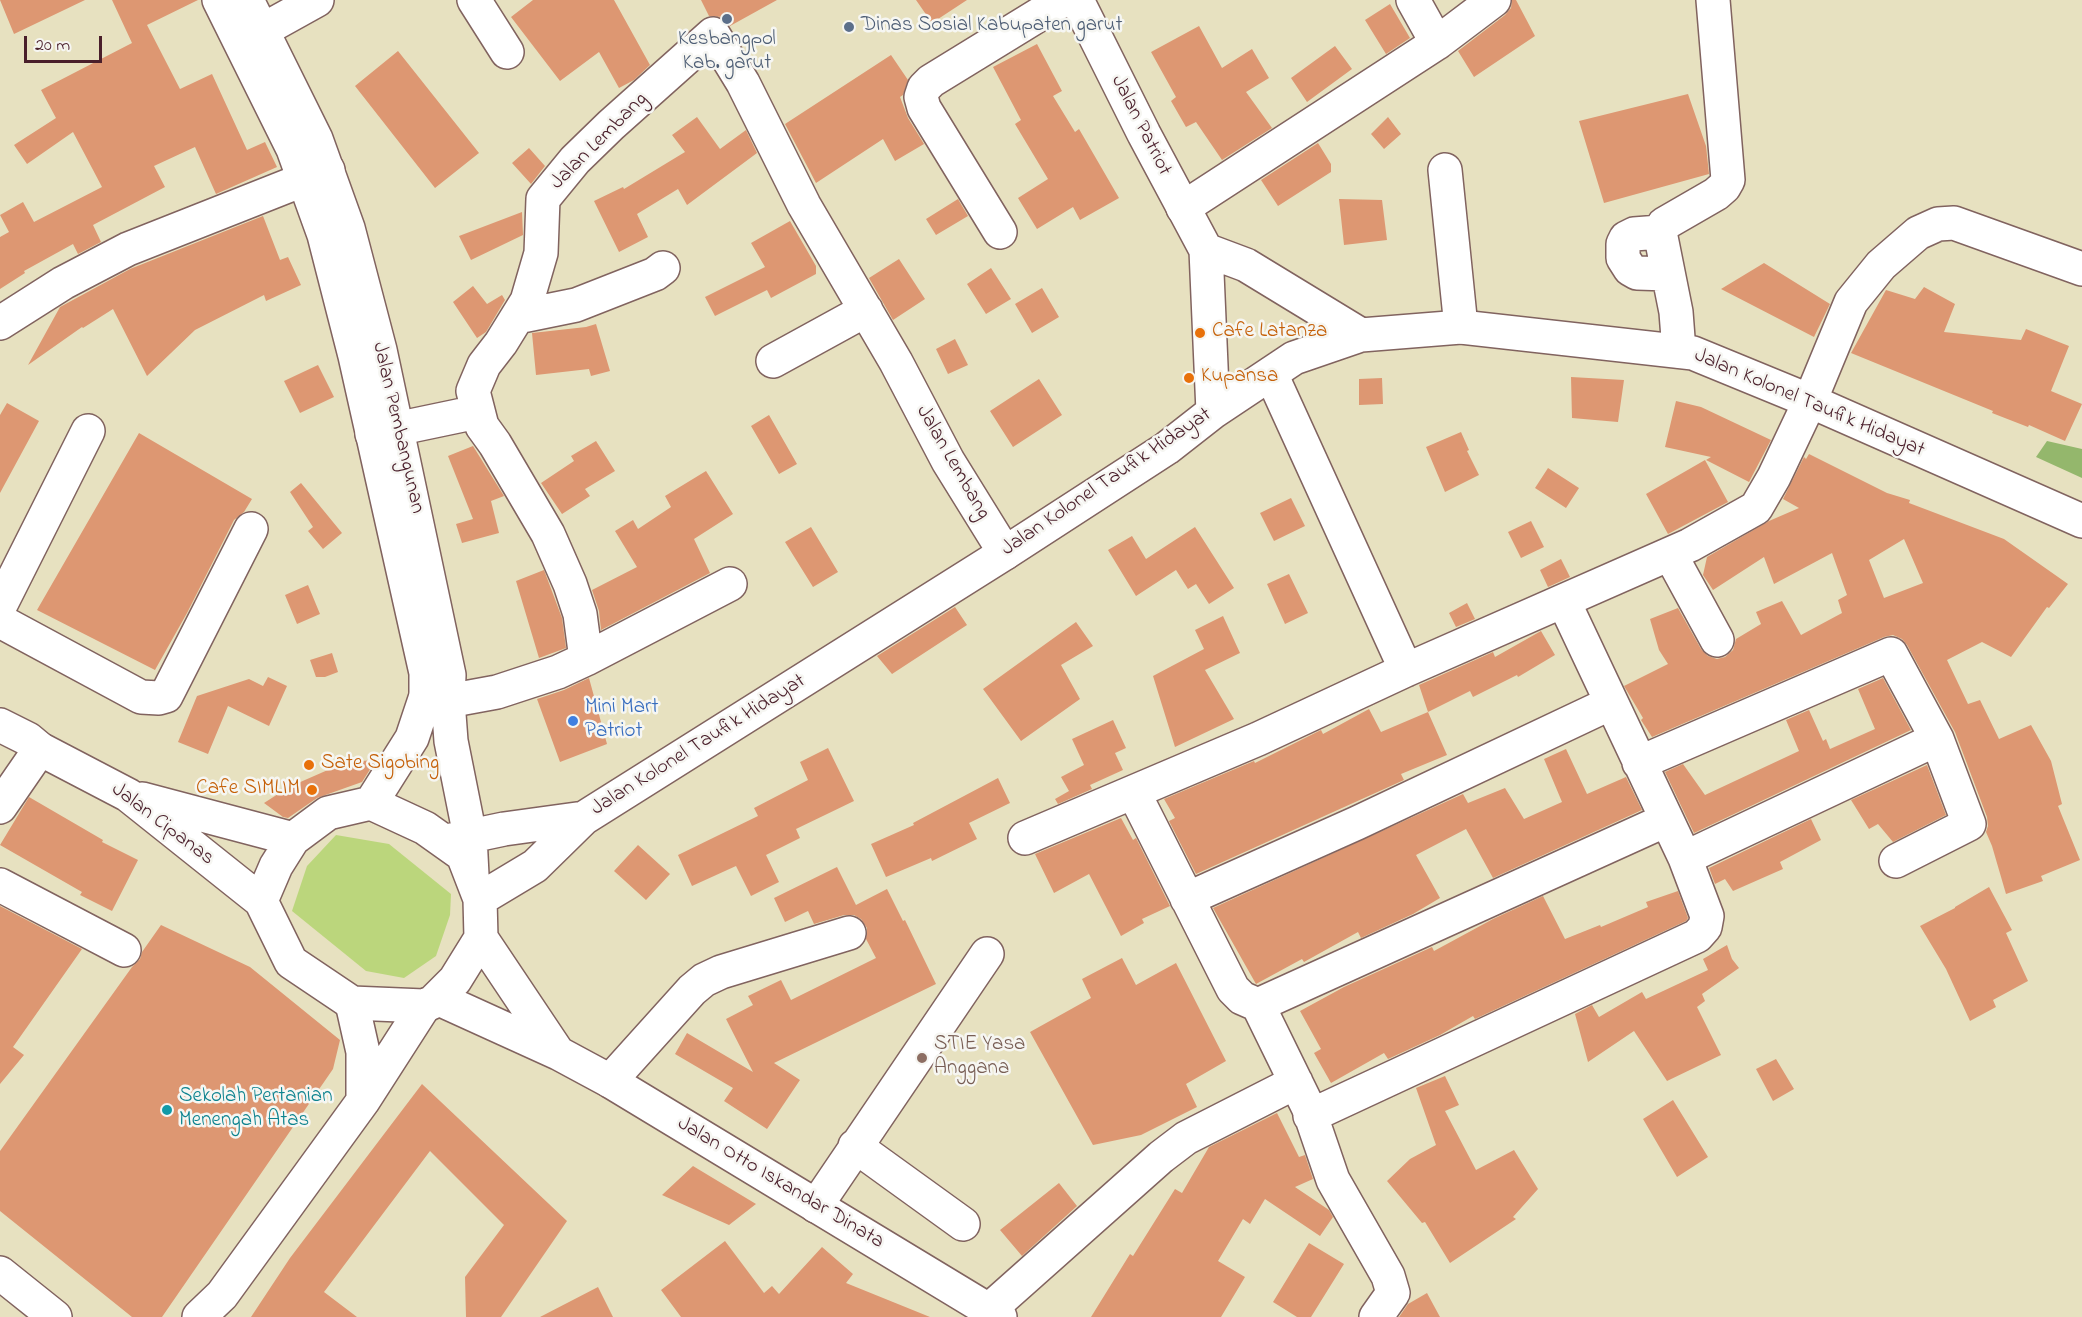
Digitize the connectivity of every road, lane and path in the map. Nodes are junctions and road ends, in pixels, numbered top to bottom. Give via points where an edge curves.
1 (219, 0) edge
2 (247, 0) edge
3 (317, 0) edge
4 (474, 0) edge
5 (1063, 0) edge
6 (1077, 0) edge
7 (1413, 0) edge
8 (1494, 0) edge
9 (1713, 0) edge
10 (262, 30) junction
11 (1437, 43) junction
12 (507, 52) dead end
13 (1445, 170) dead end
14 (316, 175) junction
15 (1184, 208) junction
16 (1000, 232) dead end
17 (1206, 250) junction
18 (663, 268) dead end
19 (2082, 269) edge
20 (866, 310) junction
21 (517, 318) junction
22 (0, 323) edge
23 (1461, 327) junction
24 (1361, 335) junction
25 (1679, 351) junction
26 (773, 362) dead end
27 (1271, 374) junction
28 (1810, 401) junction
29 (1213, 411) junction
30 (477, 412) junction
31 (88, 431) dead end
32 (385, 431) junction
33 (2082, 521) edge
34 (251, 529) dead end
35 (1005, 553) junction
36 (1670, 554) junction
37 (730, 584) dead end
38 (1564, 602) junction
39 (0, 606) edge
40 (0, 621) edge
41 (1717, 640) dead end
42 (586, 659) junction
43 (1406, 670) junction
44 (437, 698) junction
45 (1611, 703) junction
46 (23, 738) edge
47 (412, 738) junction
48 (1937, 739) junction
49 (451, 741) junction
50 (1639, 763) junction
51 (1134, 793) junction
52 (128, 795) junction
53 (371, 802) junction
54 (0, 807) edge
55 (584, 818) junction
56 (1666, 820) junction
57 (1025, 838) dead end
58 (293, 839) junction
59 (457, 839) junction
60 (1684, 858) junction
61 (1896, 861) dead end
62 (0, 885) edge
63 (476, 888) junction
64 (1187, 899) junction
65 (261, 901) junction
66 (849, 933) dead end
67 (481, 938) junction
68 (124, 950) dead end
69 (987, 954) dead end
70 (430, 1002) junction
71 (352, 1003) junction
72 (1258, 1005) junction
73 (558, 1053) junction
74 (610, 1081) junction
75 (1296, 1082) junction
76 (363, 1101) junction
77 (1310, 1116) junction
78 (855, 1146) junction
79 (816, 1206) junction
80 (963, 1224) dead end
81 (0, 1273) edge
82 (995, 1313) edge
83 (55, 1317) edge
84 (199, 1317) edge
85 (1376, 1317) edge

1 - 14 street, Jalan Pembangunan via 293,149
2 - 10 street, Jalan Pembangunan
3 - 10 street
4 - 12 street
5 - 16 street via 931,81 921,97
6 - 15 street, Jalan Patriot
7 - 11 street
8 - 11 street
9 - 25 street via 1728,180 1716,194 1664,224 1660,232 1634,234 1623,244 1623,258 1630,269 1637,273 1668,274
10 - 14 street, Jalan Pembangunan via 316,139
11 - 15 street
13 - 23 street
14 - 22 street via 128,249 63,283
14 - 32 street, Jalan Pembangunan via 348,228 380,350
15 - 17 street, Jalan Patriot
17 - 24 street via 1246,265
17 - 29 street, Jalan Patriot
18 - 21 street via 576,305
19 - 28 street via 1954,223 1938,224 1918,233 1881,265 1851,302
20 - 21 street, Jalan Lembang via 804,205 753,101 713,34 603,132 543,199 542,253 527,301
20 - 26 street
20 - 35 street, Jalan Lembang via 948,462
21 - 30 street, Jalan Lembang via 476,382 473,391
23 - 24 street, Jalan Kolonel Taufik Hidayat
23 - 25 street, Jalan Kolonel Taufik Hidayat
24 - 27 street, Jalan Kolonel Taufik Hidayat via 1294,358
25 - 28 street, Jalan Kolonel Taufik Hidayat via 1693,353
27 - 29 street, Jalan Kolonel Taufik Hidayat
27 - 43 street
28 - 33 street, Jalan Kolonel Taufik Hidayat
28 - 36 street via 1756,508
29 - 35 street, Jalan Kolonel Taufik Hidayat via 1167,448
30 - 32 street
30 - 42 street, Jalan Lembang via 548,534 580,614
31 - 39 street
32 - 44 street, Jalan Pembangunan via 449,675
34 - 40 street via 166,696 141,697
35 - 55 street, Jalan Kolonel Taufik Hidayat
36 - 38 street
36 - 41 street
37 - 42 street
38 - 43 street
38 - 45 street
42 - 44 street via 497,692
43 - 51 street
44 - 47 street, Jalan Pembangunan
44 - 49 street, Jalan Pembangunan
45 - 50 street
45 - 64 street via 1357,824
46 - 52 street, Jalan Cipanas
46 - 54 street
47 - 49 street
47 - 53 street, Jalan Pembangunan
48 - 50 street via 1891,654
48 - 60 street
48 - 61 street via 1970,824
49 - 59 street, Jalan Pembangunan
50 - 56 street
51 - 57 street
51 - 64 street
52 - 58 street
52 - 65 street, Jalan Cipanas
53 - 58 street via 328,813
53 - 59 street
55 - 59 street
55 - 63 street via 535,866
56 - 60 street
56 - 72 street
58 - 65 street
59 - 63 street, Jalan Pembangunan
60 - 77 street via 1707,916 1705,927 1697,936
62 - 68 street
63 - 67 street
64 - 72 street via 1233,989
65 - 71 street via 291,962
66 - 74 street via 704,980
67 - 70 street via 455,980
67 - 73 street
69 - 78 street
70 - 71 street
70 - 73 street
70 - 76 street
71 - 76 street via 363,1052
72 - 75 street
73 - 74 street, Jalan Otto Iskandar Dinata
74 - 79 street, Jalan Otto Iskandar Dinata
75 - 77 street
75 - 82 street via 1185,1138
76 - 84 street via 222,1295
77 - 85 street via 1333,1180 1388,1276 1393,1293
78 - 79 street
78 - 80 street
79 - 82 street, Jalan Otto Iskandar Dinata
81 - 83 street

